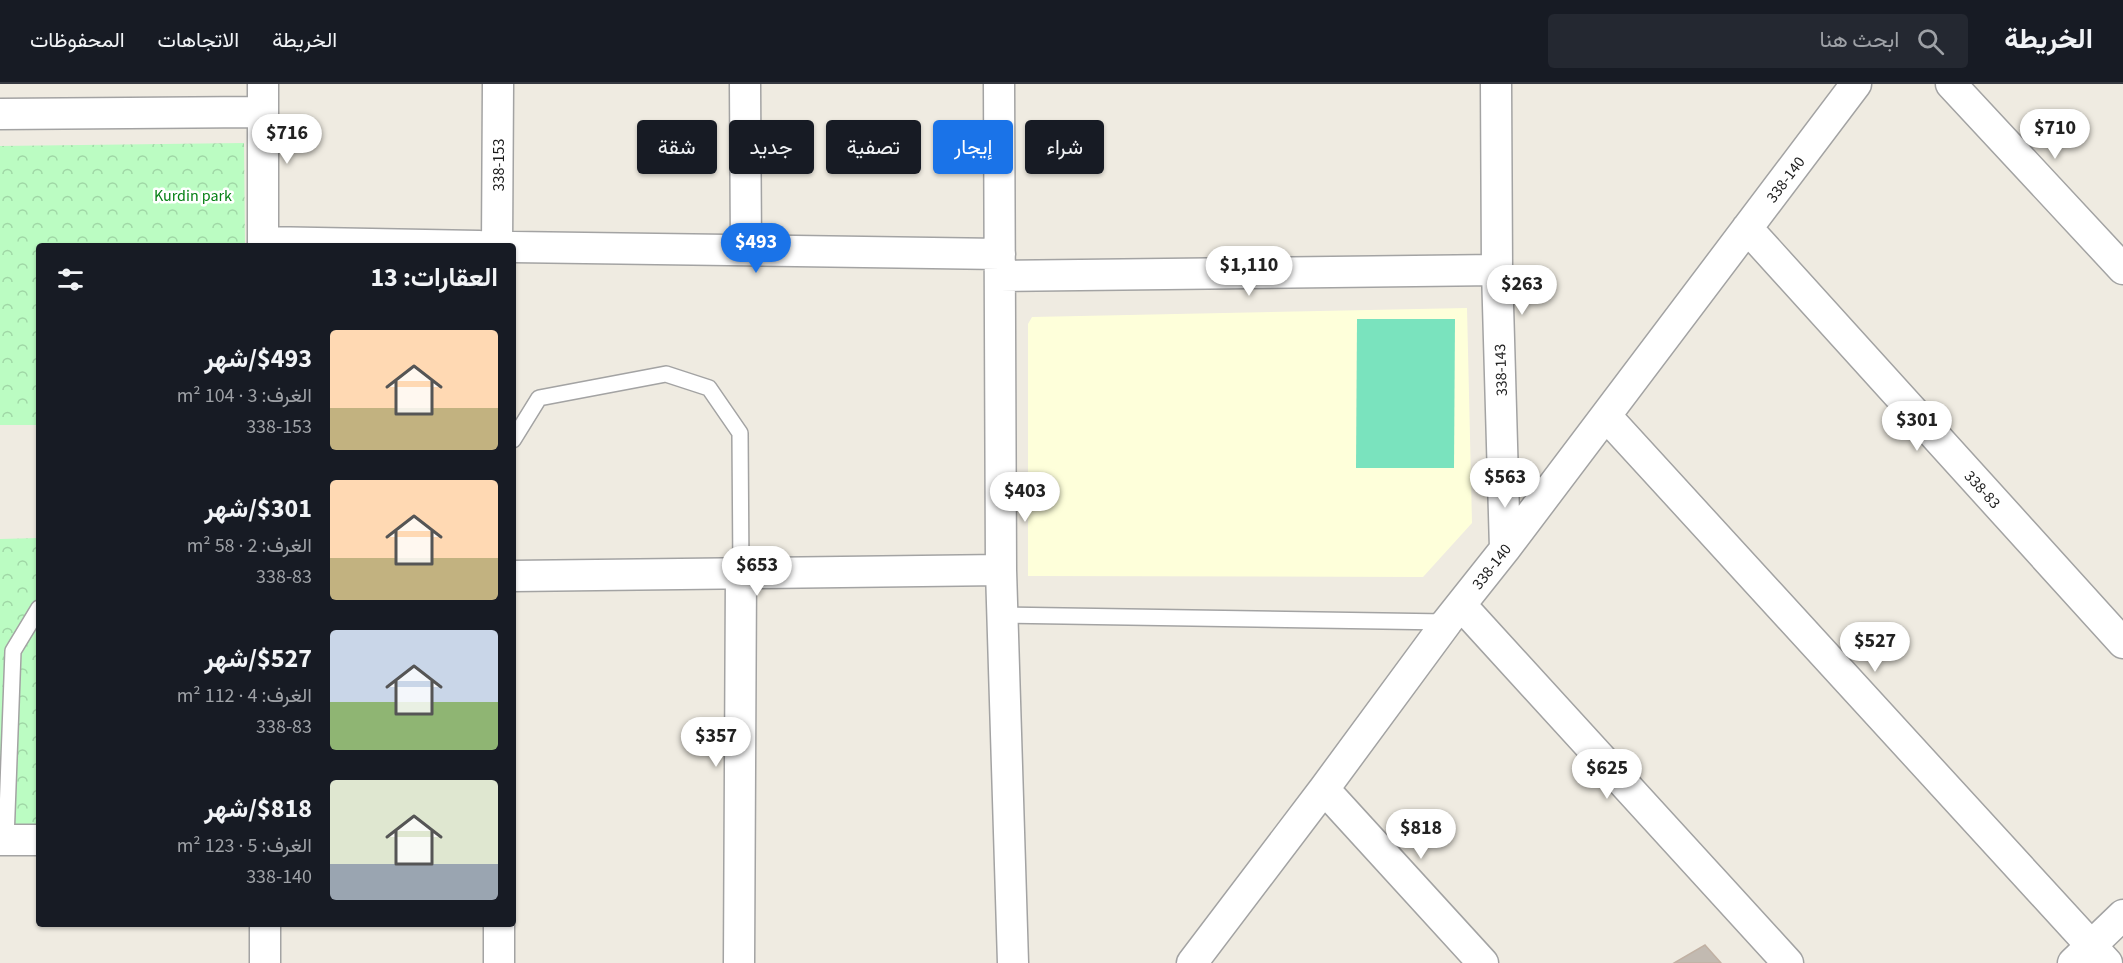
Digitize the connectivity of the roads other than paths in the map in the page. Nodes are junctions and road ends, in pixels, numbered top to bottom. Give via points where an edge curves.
1 (498, 84) edge
2 (745, 84) edge
3 (999, 84) edge
4 (1496, 84) edge
5 (1856, 84) edge
6 (1951, 84) edge
7 (263, 98) edge
8 (0, 114) edge
9 (1747, 228) junction
10 (263, 243) edge
11 (497, 243) edge
12 (516, 247) edge
13 (746, 250) junction
14 (1000, 265) junction
15 (2123, 268) edge
16 (1497, 270) junction
17 (1606, 416) junction
18 (516, 435) edge
19 (1505, 549) junction
20 (1001, 570) junction
21 (741, 573) junction
22 (516, 576) edge
23 (36, 613) edge
24 (1454, 614) junction
25 (1002, 615) junction
26 (2123, 643) edge
27 (1324, 789) junction
28 (3, 840) edge
29 (36, 840) edge
30 (2123, 915) edge
31 (265, 927) edge
32 (499, 927) edge
33 (2091, 957) edge
34 (265, 963) edge
35 (499, 963) edge
36 (739, 963) edge
37 (1013, 963) edge
38 (1192, 963) edge
39 (1483, 963) edge
40 (1788, 963) edge

1 - 11 street, 338-153
2 - 13 street
3 - 14 street
4 - 16 street, 338-143
5 - 9 street, 338-140
6 - 15 street
7 - 8 street
7 - 10 street
9 - 17 street, 338-140
9 - 26 street, 338-83
12 - 13 street
13 - 14 street
14 - 16 street
14 - 20 street
16 - 19 street, 338-143
17 - 19 street, 338-140
17 - 33 street
18 - 21 lane via 538,398 666,374 709,388 740,433
19 - 24 street, 338-140
20 - 21 street
20 - 25 street
21 - 22 street
21 - 36 street
23 - 28 lane via 13,651
24 - 25 lane
24 - 27 street, 338-140
24 - 40 street
25 - 37 street
27 - 38 street, 338-140
27 - 39 street
28 - 29 street
30 - 33 street
31 - 34 street
32 - 35 street

